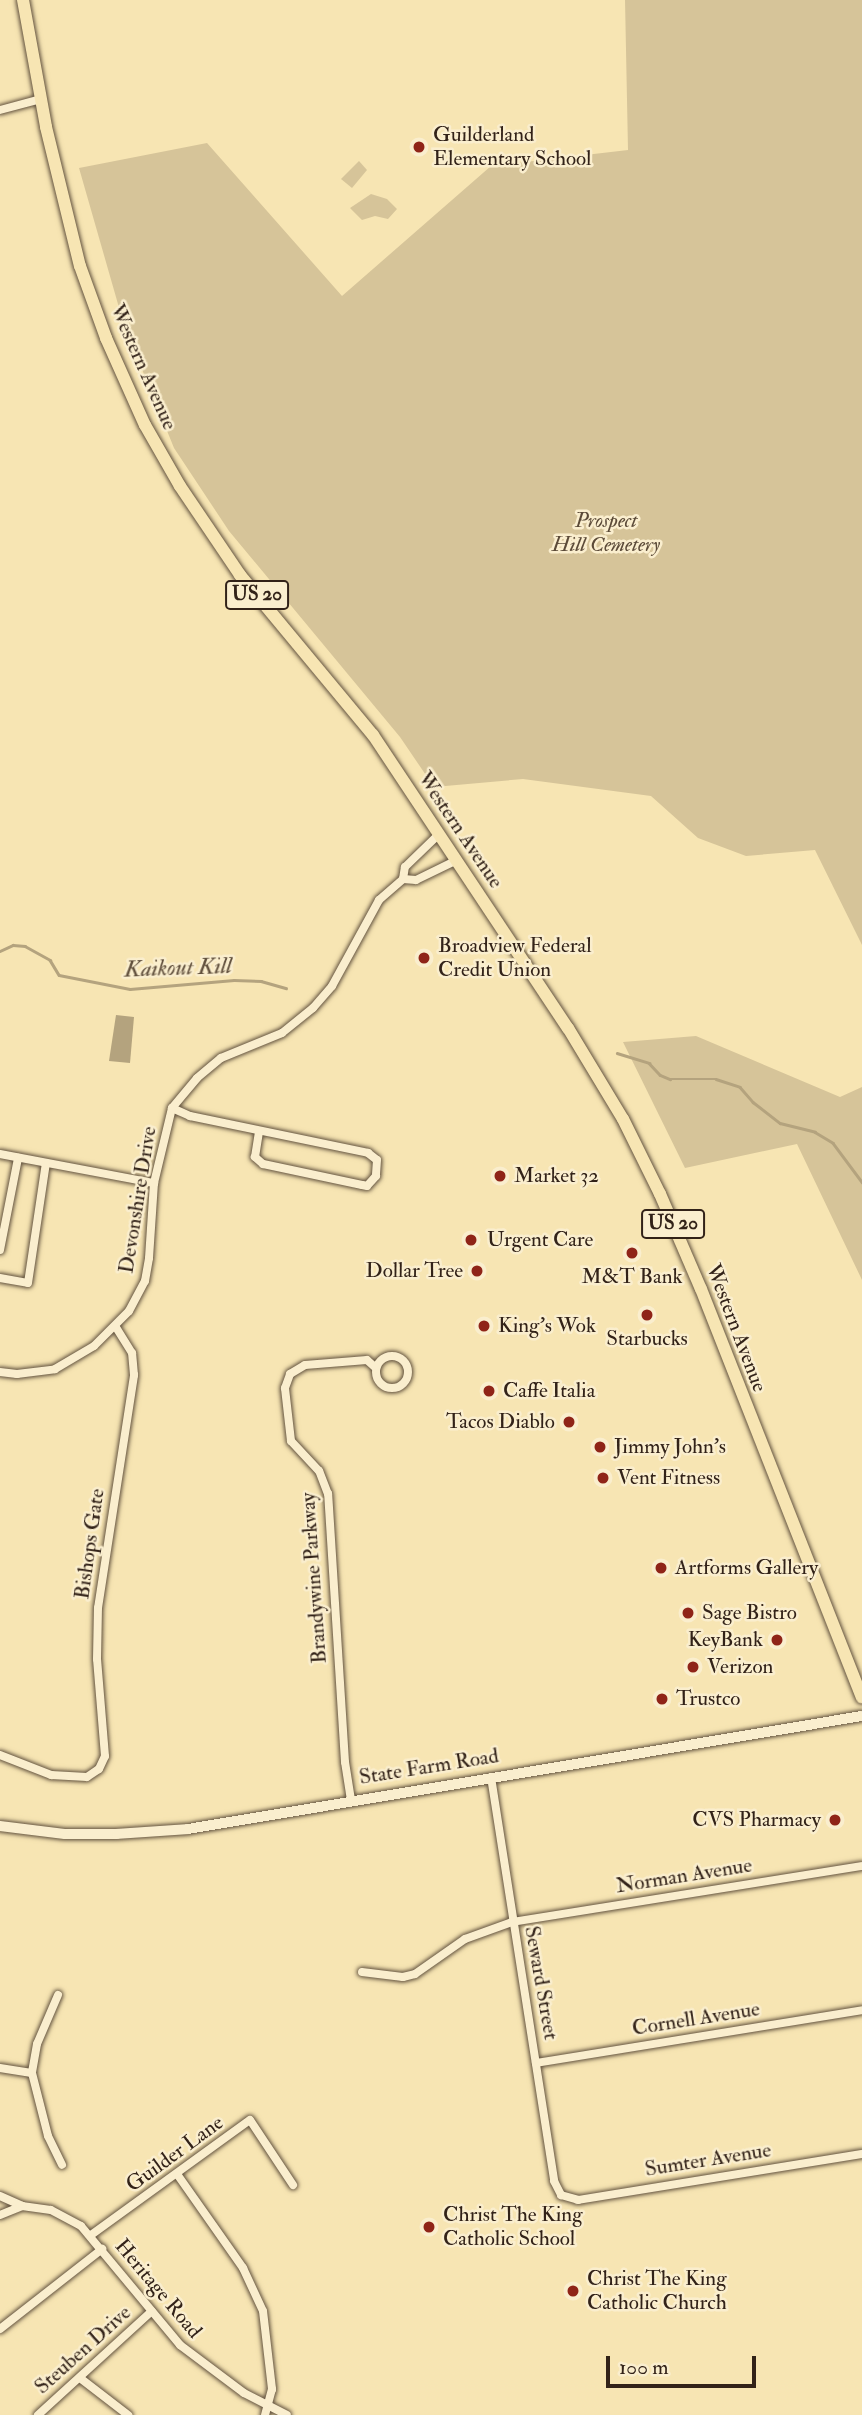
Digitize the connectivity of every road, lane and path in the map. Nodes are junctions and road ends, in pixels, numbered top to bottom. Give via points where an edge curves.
1 (23, 0) edge
2 (41, 99) junction
3 (0, 110) edge
4 (439, 834) junction
5 (457, 860) junction
6 (402, 879) junction
7 (172, 1108) junction
8 (259, 1132) junction
9 (0, 1154) edge
10 (18, 1157) junction
11 (46, 1163) junction
12 (154, 1183) junction
13 (0, 1250) edge
14 (0, 1278) edge
15 (117, 1327) junction
16 (376, 1368) junction
17 (0, 1372) edge
18 (862, 1697) edge
19 (862, 1716) edge
20 (0, 1755) edge
21 (491, 1777) junction
22 (351, 1800) junction
23 (0, 1826) edge
24 (862, 1866) edge
25 (512, 1922) junction
26 (362, 1972) dead end
27 (58, 1995) dead end
28 (862, 2010) edge
29 (537, 2063) junction
30 (0, 2068) edge
31 (32, 2073) junction
32 (862, 2154) edge
33 (62, 2165) dead end
34 (177, 2174) junction
35 (293, 2185) dead end
36 (561, 2195) joint
37 (0, 2196) edge
38 (22, 2206) junction
39 (0, 2216) edge
40 (91, 2235) junction
41 (102, 2249) junction
42 (152, 2311) junction
43 (0, 2329) edge
44 (80, 2378) junction
45 (266, 2411) edge
46 (38, 2415) edge
47 (128, 2415) edge
48 (287, 2415) edge

1 - 2 main road, Western Avenue / US 20
2 - 3 street
2 - 4 main road, Western Avenue / US 20 via 80,266 145,425 240,575 373,735
4 - 5 main road, Western Avenue / US 20
4 - 6 street, Devonshire Drive via 405,867
5 - 6 street via 416,880
5 - 18 main road, Western Avenue / US 20 via 590,1062 645,1163 701,1289
6 - 7 street, Devonshire Drive via 379,900 332,986 307,1014 282,1032 221,1058 197,1077
7 - 8 street
7 - 12 street, Devonshire Drive
8 - 8 street via 255,1157 263,1164 367,1186 376,1176 377,1160 368,1153
9 - 10 street
10 - 11 street
10 - 13 street
11 - 12 street
11 - 14 street via 28,1283
12 - 15 street, Devonshire Drive via 145,1281
15 - 17 street, Devonshire Drive via 82,1355 55,1369
15 - 20 street, Bishops Gate via 132,1353 134,1375 98,1608 105,1756 99,1769 87,1777 61,1777
16 - 16 street, Brandywine Parkway via 394,1356 405,1363 407,1379 388,1387 379,1380
16 - 22 street, Brandywine Parkway via 367,1360 305,1365 290,1374 285,1388 291,1441 319,1471 328,1494
19 - 21 main road, State Farm Road
21 - 22 main road, State Farm Road
21 - 25 street, Seward Street
22 - 23 main road, State Farm Road via 169,1831 65,1834
24 - 25 street, Norman Avenue
25 - 26 street, Norman Avenue via 465,1938 415,1974
25 - 29 street, Seward Street
27 - 31 street via 37,2043
28 - 29 street, Cornell Avenue
29 - 36 street, Seward Street via 554,2180
30 - 31 street
31 - 33 street via 48,2136
32 - 36 street, Sumter Avenue via 578,2200
34 - 35 street, Guilder Lane via 250,2120
34 - 40 street, Guilder Lane
34 - 45 street via 258,2295 272,2389
37 - 38 street, Heritage Road
38 - 39 street
38 - 40 street, Heritage Road via 51,2210
40 - 41 street, Heritage Road
41 - 42 street, Heritage Road
41 - 43 street
42 - 44 street, Steuben Drive
42 - 45 street, Heritage Road via 180,2345
44 - 46 street, Steuben Drive
44 - 47 street
45 - 48 street, Heritage Road

